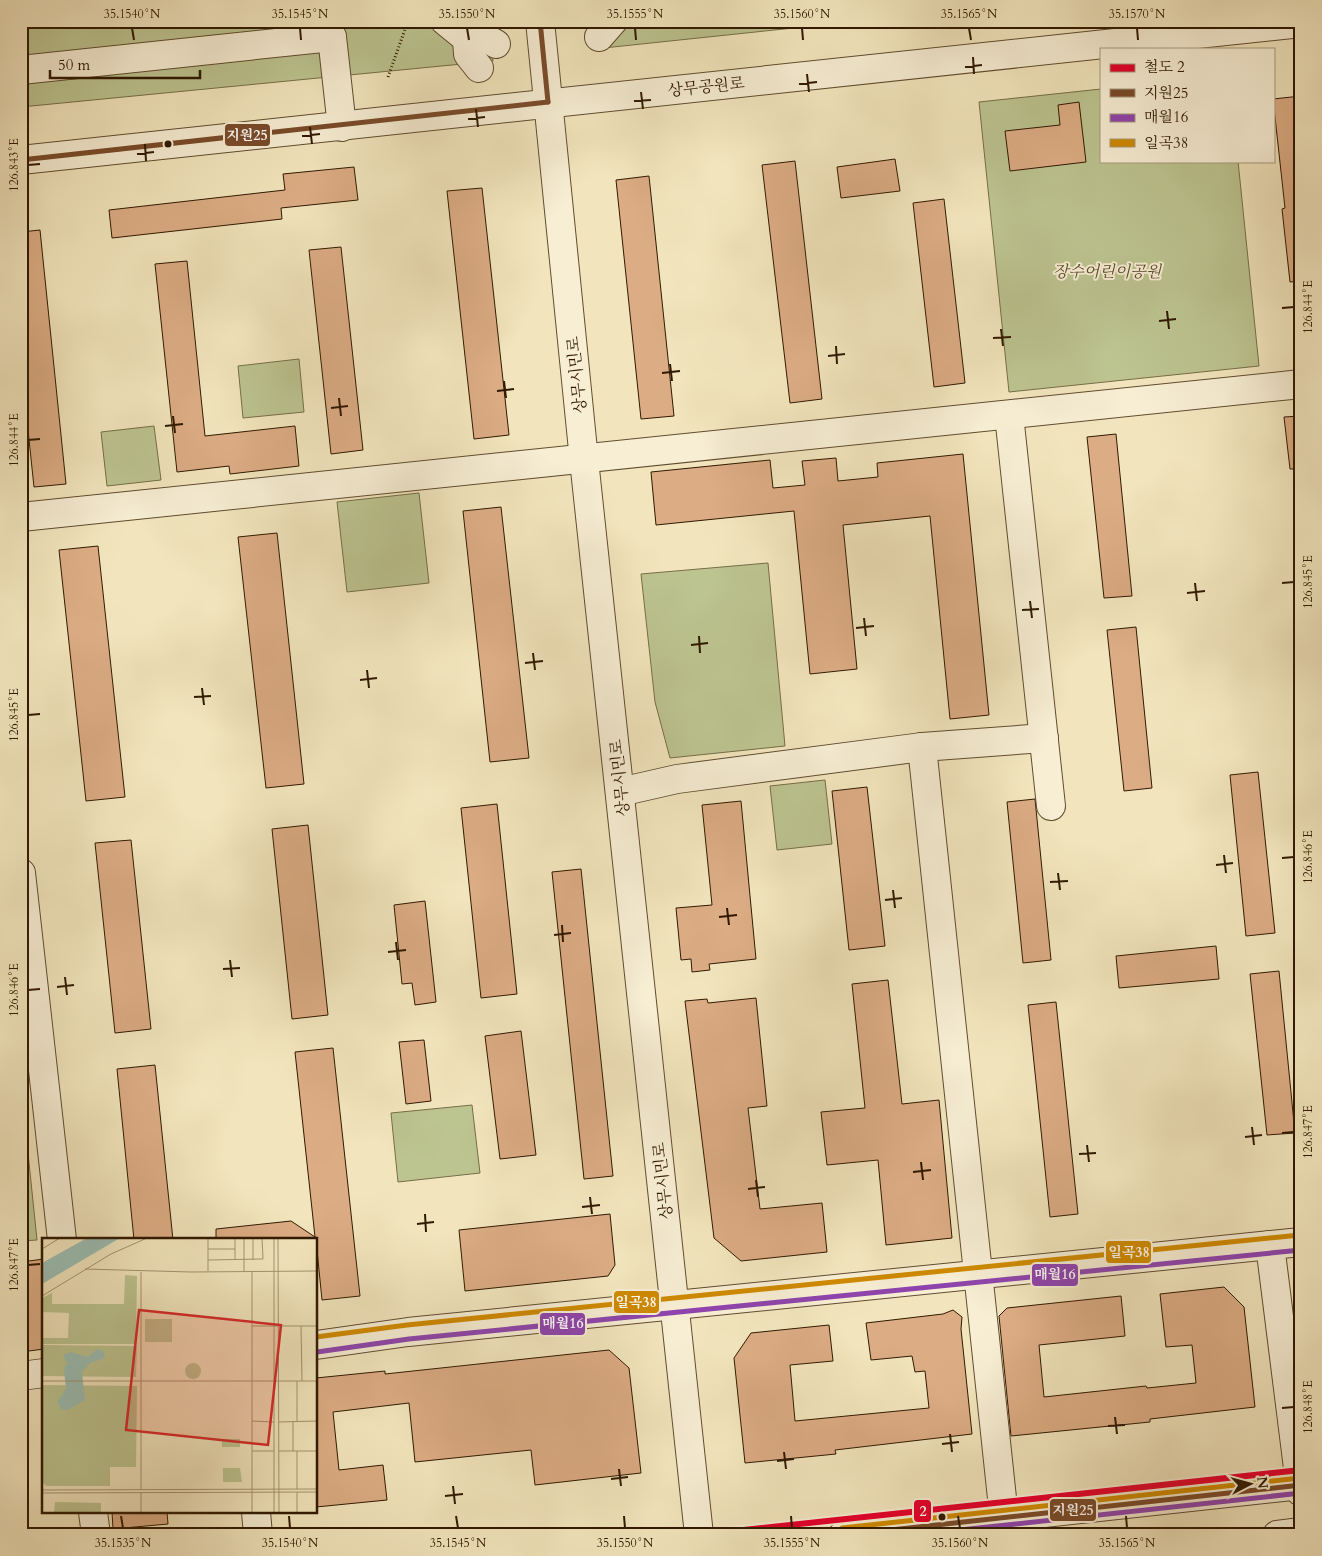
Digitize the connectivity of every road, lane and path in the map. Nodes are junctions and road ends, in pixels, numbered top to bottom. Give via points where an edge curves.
1 (408, 21) edge
2 (445, 21) edge
3 (540, 21) edge
4 (1301, 23) edge
5 (324, 29) edge
6 (467, 38) junction
7 (496, 44) dead end
8 (479, 68) dead end
9 (21, 70) edge
10 (388, 77) dead end
11 (548, 102) junction
12 (342, 126) junction
13 (21, 160) edge
14 (1301, 384) edge
15 (1010, 415) junction
16 (584, 460) junction
17 (21, 517) edge
18 (1044, 738) junction
19 (922, 747) junction
20 (620, 792) junction
21 (1051, 806) dead end
22 (21, 873) edge
23 (29, 1025) edge
24 (62, 1238) edge
25 (1301, 1242) edge
26 (1270, 1245) junction
27 (979, 1275) junction
28 (676, 1306) junction
29 (318, 1345) edge
30 (42, 1373) edge
31 (21, 1376) edge
32 (1300, 1487) edge
33 (256, 1514) edge
34 (1004, 1517) junction
35 (1301, 1532) edge
36 (258, 1535) edge
37 (699, 1535) edge
38 (843, 1535) edge
39 (1277, 1535) edge

1 - 10 path
2 - 6 street
3 - 11 street, 상무시민로
4 - 11 street, 상무공원로
5 - 9 street
5 - 12 street
6 - 7 street via 484,36
6 - 8 street via 468,54
11 - 12 street, 상무공원로
11 - 16 street, 상무시민로
12 - 13 street, 상무공원로
14 - 15 street
15 - 16 street
15 - 18 street
16 - 17 street
16 - 20 street, 상무시민로
18 - 19 street
18 - 21 street
19 - 20 street via 678,779
19 - 27 street
20 - 28 street, 상무시민로
22 - 23 street
23 - 24 street
25 - 26 street
26 - 27 street
26 - 32 street
27 - 28 street
27 - 34 street
28 - 29 street via 408,1332
28 - 37 street, 상무시민로
30 - 31 street
32 - 34 street
33 - 36 street
34 - 38 street
35 - 39 street

